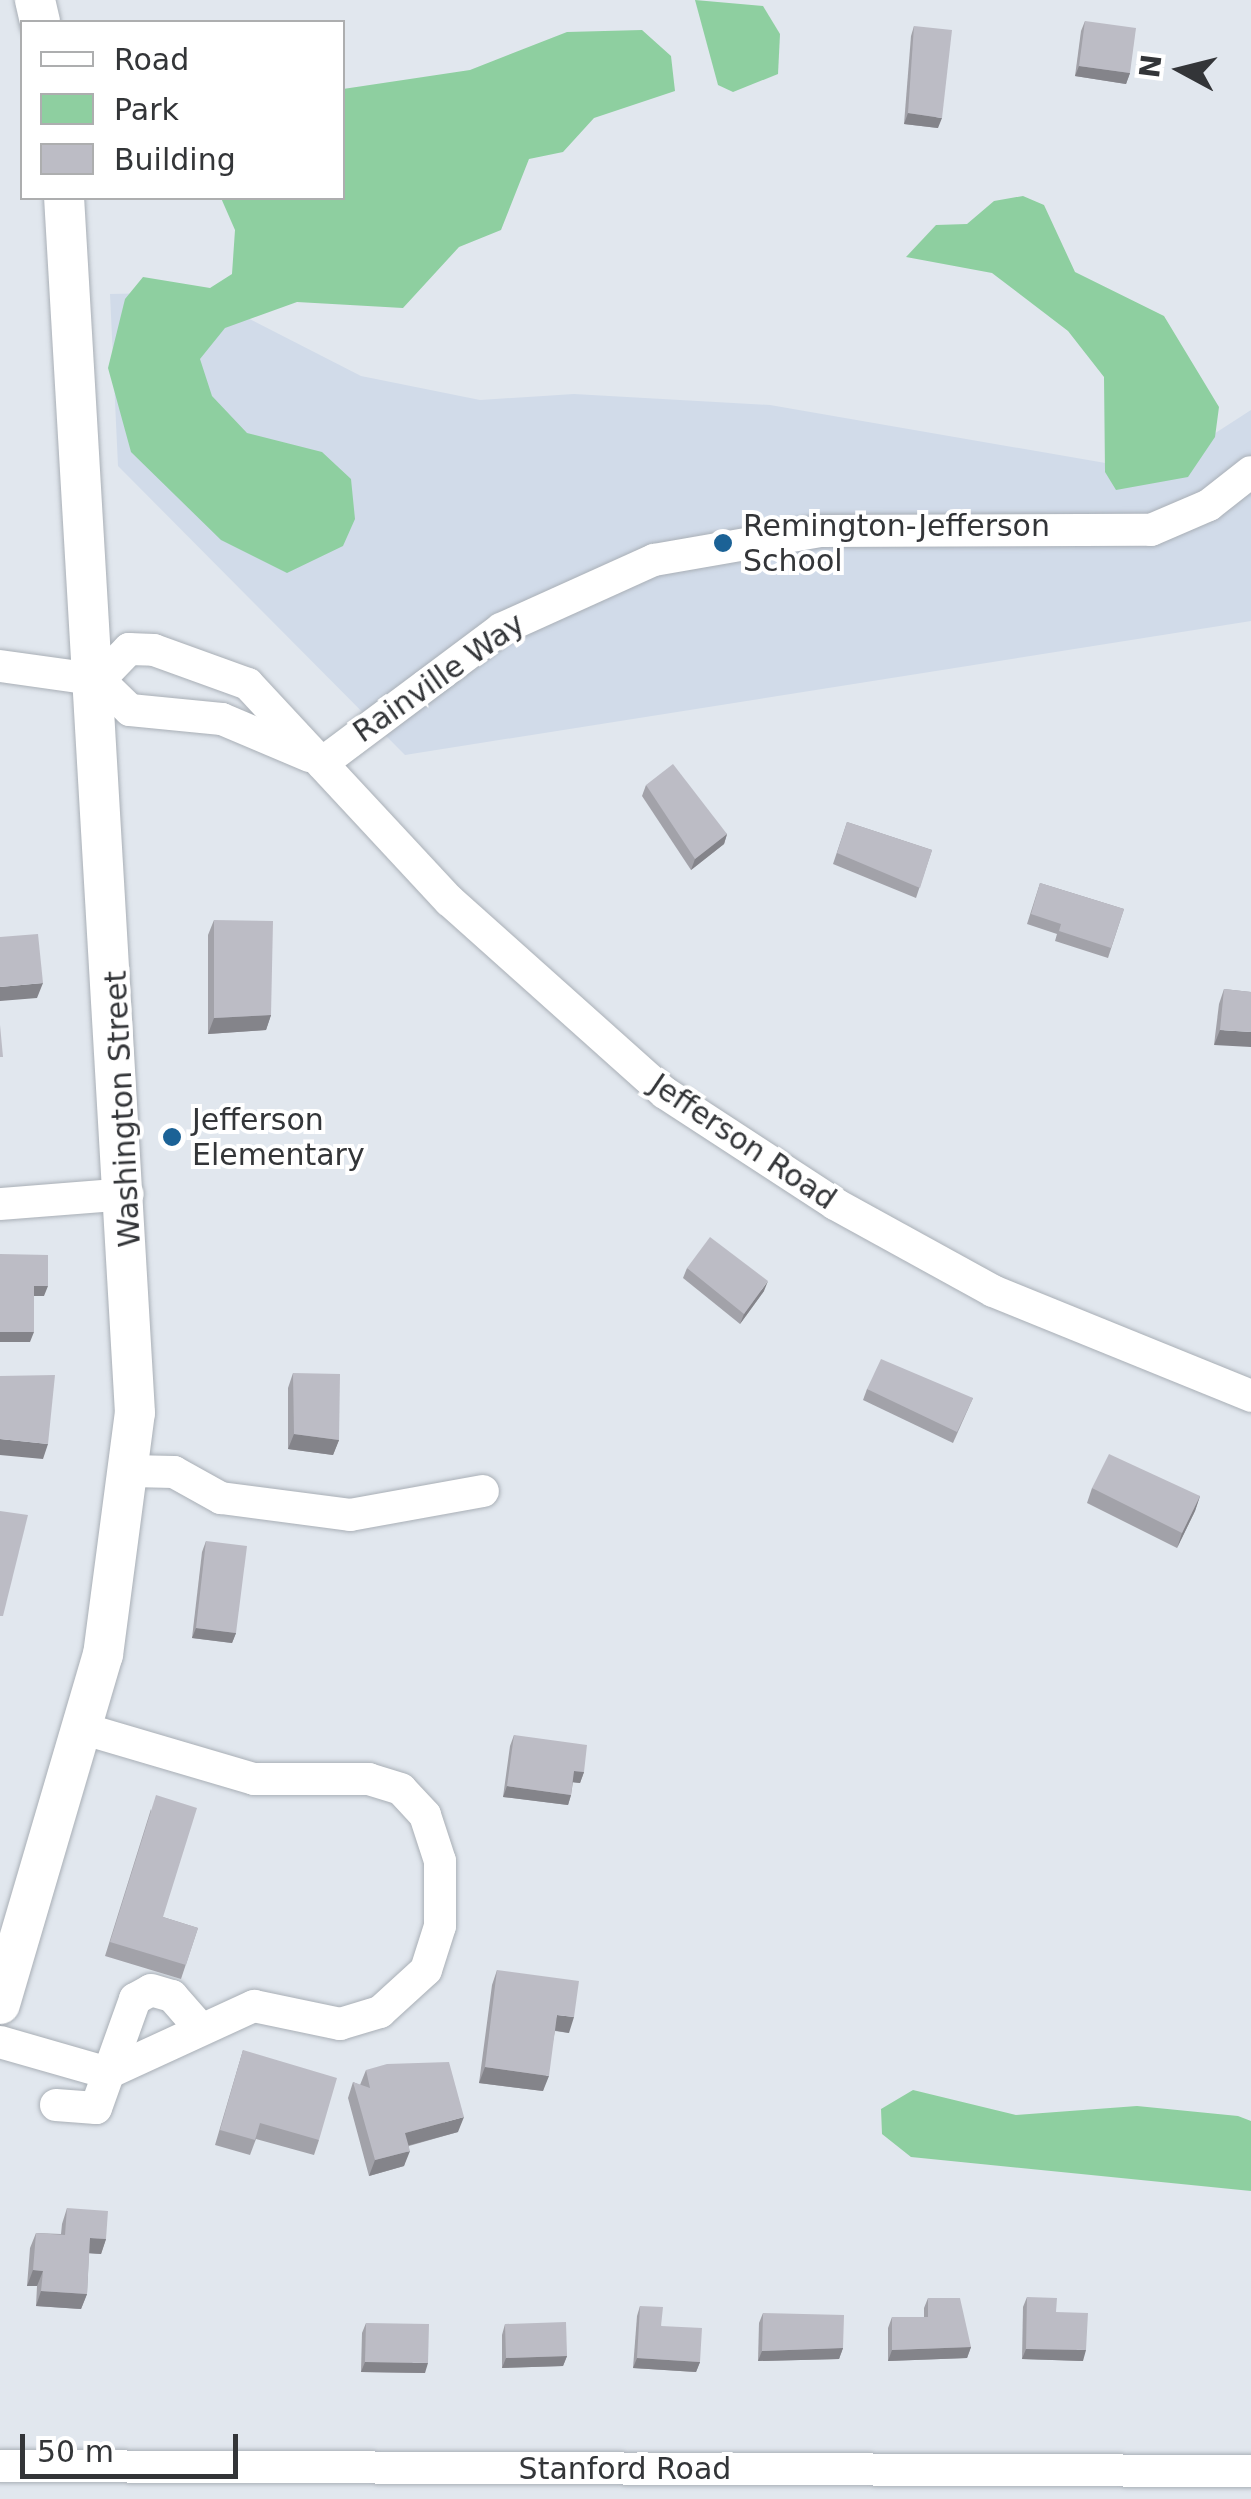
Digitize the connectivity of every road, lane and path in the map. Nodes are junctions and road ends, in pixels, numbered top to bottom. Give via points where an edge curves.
1 (64, 200) edge
2 (1251, 472) edge
3 (0, 666) edge
4 (98, 680) junction
5 (322, 763) junction
6 (128, 1194) junction
7 (0, 1204) edge
8 (1251, 1396) edge
9 (131, 1472) junction
10 (483, 1491) dead end
11 (84, 1729) junction
12 (0, 2004) edge
13 (200, 2028) junction
14 (0, 2042) edge
15 (108, 2073) junction
16 (56, 2105) dead end
17 (0, 2466) edge
18 (1251, 2471) edge

1 - 4 main road, Washington Street
2 - 5 street, Rainville Way via 1209,505 1152,530 820,531 654,560 501,629
3 - 4 street
4 - 5 street, Jefferson Road via 130,710 222,718
4 - 5 street, Jefferson Road via 129,650 186,656 266,698
4 - 6 main road, Washington Street
5 - 8 street, Jefferson Road via 572,1018 665,1093 834,1204 993,1291
6 - 7 street
6 - 9 main road, Washington Street
9 - 10 street via 174,1472 221,1498 350,1515
9 - 11 main road, Washington Street
11 - 12 main road, Washington Street
11 - 13 street via 254,1779 369,1779 401,1789 425,1815 440,1861 440,1926 426,1970 380,2012 340,2024 254,2006
13 - 15 street
13 - 15 street via 172,1996 151,1990 135,1999
14 - 15 street
15 - 16 street via 96,2108
17 - 18 street, Stanford Road

